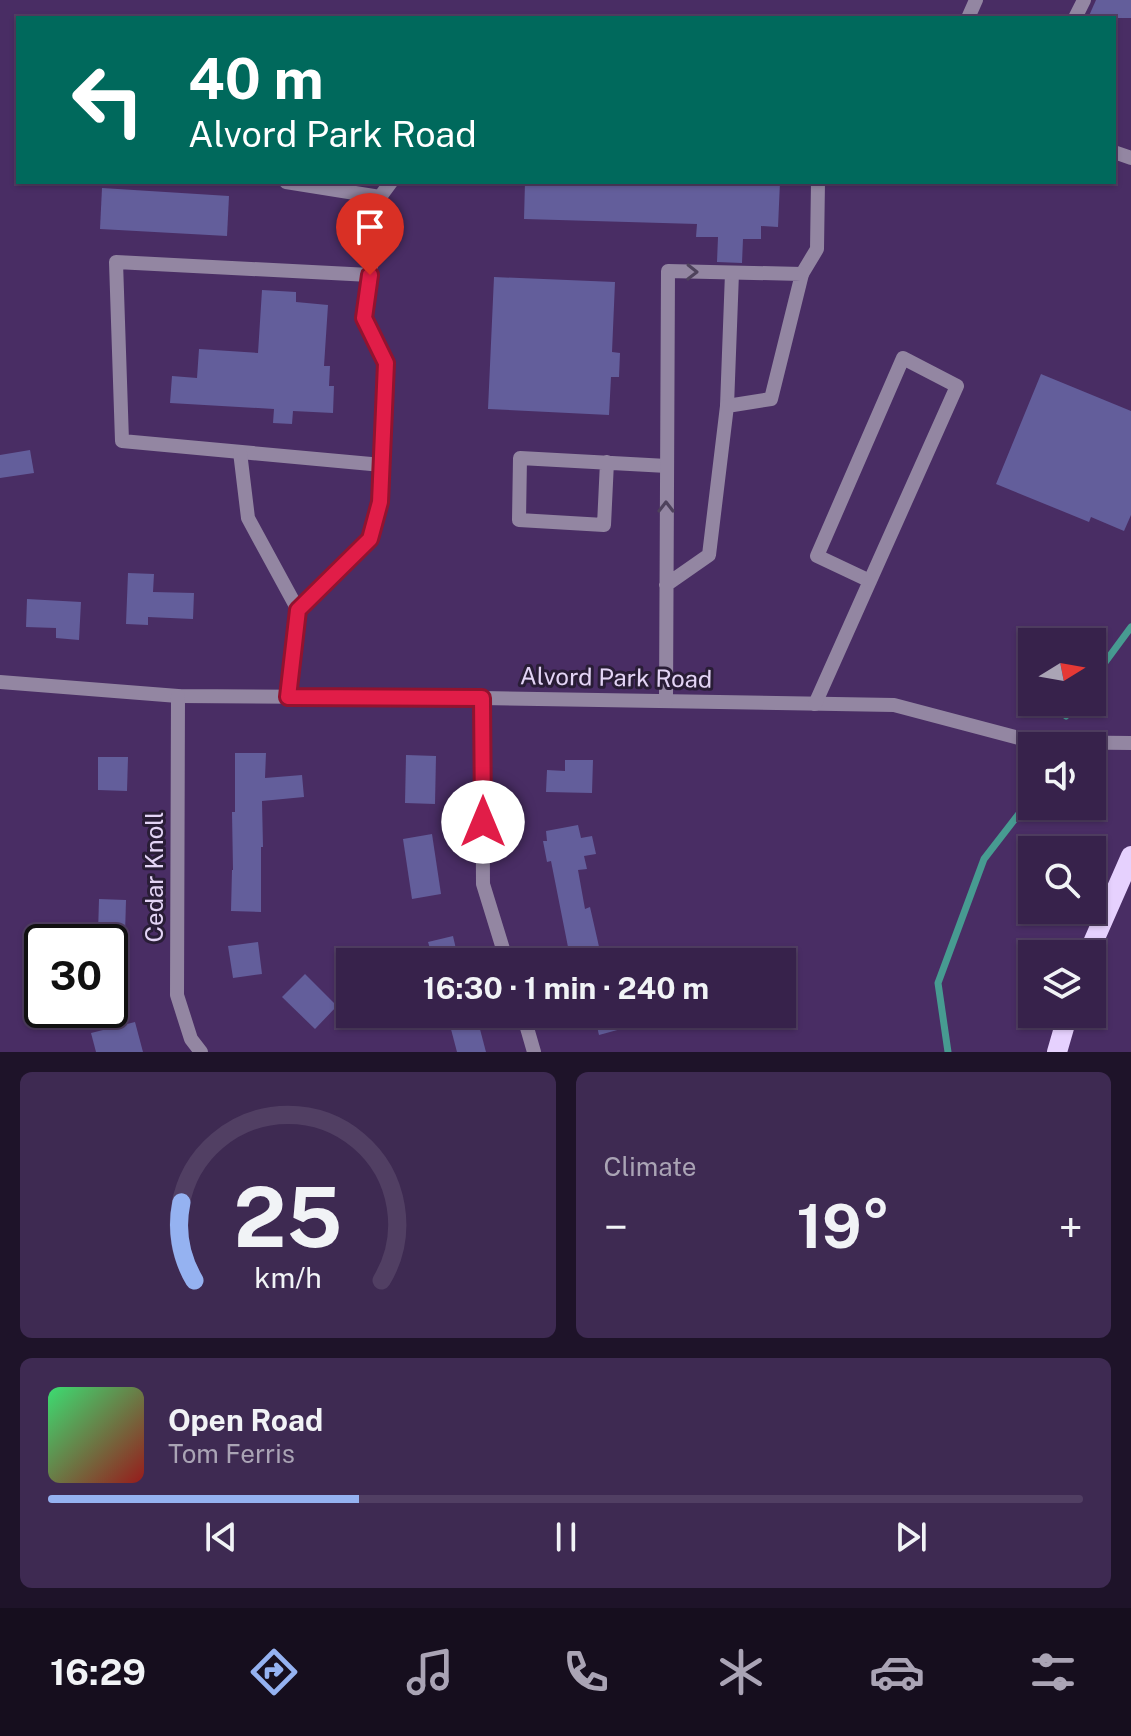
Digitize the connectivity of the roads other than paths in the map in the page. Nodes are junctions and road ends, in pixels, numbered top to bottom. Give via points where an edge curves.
1 (299, 184) edge
2 (390, 184) edge
3 (818, 184) edge
4 (380, 197) junction
5 (732, 273) junction
6 (802, 274) junction
7 (370, 275) junction
8 (727, 406) junction
9 (240, 452) junction
10 (607, 462) junction
11 (382, 465) junction
12 (667, 466) junction
13 (870, 581) junction
14 (666, 585) junction
15 (298, 610) junction
16 (0, 682) edge
17 (178, 696) junction
18 (288, 697) junction
19 (482, 698) junction
20 (666, 701) junction
21 (815, 704) junction
22 (1131, 743) edge
23 (1131, 856) edge
24 (1094, 940) edge
25 (503, 948) edge
26 (527, 1028) edge
27 (1064, 1028) edge
28 (201, 1052) edge
29 (534, 1052) edge
30 (1057, 1052) edge

1 - 4 street
2 - 4 street
3 - 6 street via 817,249
4 - 7 street
5 - 6 street
5 - 8 street
12 -> 5 street via 668,271
6 - 8 street via 771,399
7 - 9 street via 116,262 122,441
7 - 11 street via 364,318 386,363
8 - 14 street via 709,555
9 - 11 street
9 - 15 street via 248,518
10 - 10 street via 520,458 519,520 604,525
10 - 12 street
11 - 15 street via 370,539
14 -> 12 street
13 - 13 street via 957,386 903,358 817,556
13 - 21 street
14 - 20 street
15 - 18 street
16 - 17 street, Alvord Park Road
17 - 18 street, Alvord Park Road
17 - 28 street, Cedar Knoll via 177,995 191,1039
18 - 19 street, Alvord Park Road
19 - 20 street, Alvord Park Road
19 - 25 street via 483,884
20 - 21 street, Alvord Park Road
21 - 22 street, Alvord Park Road via 894,705 1034,742
23 - 24 main road
26 - 29 street
27 - 30 main road

